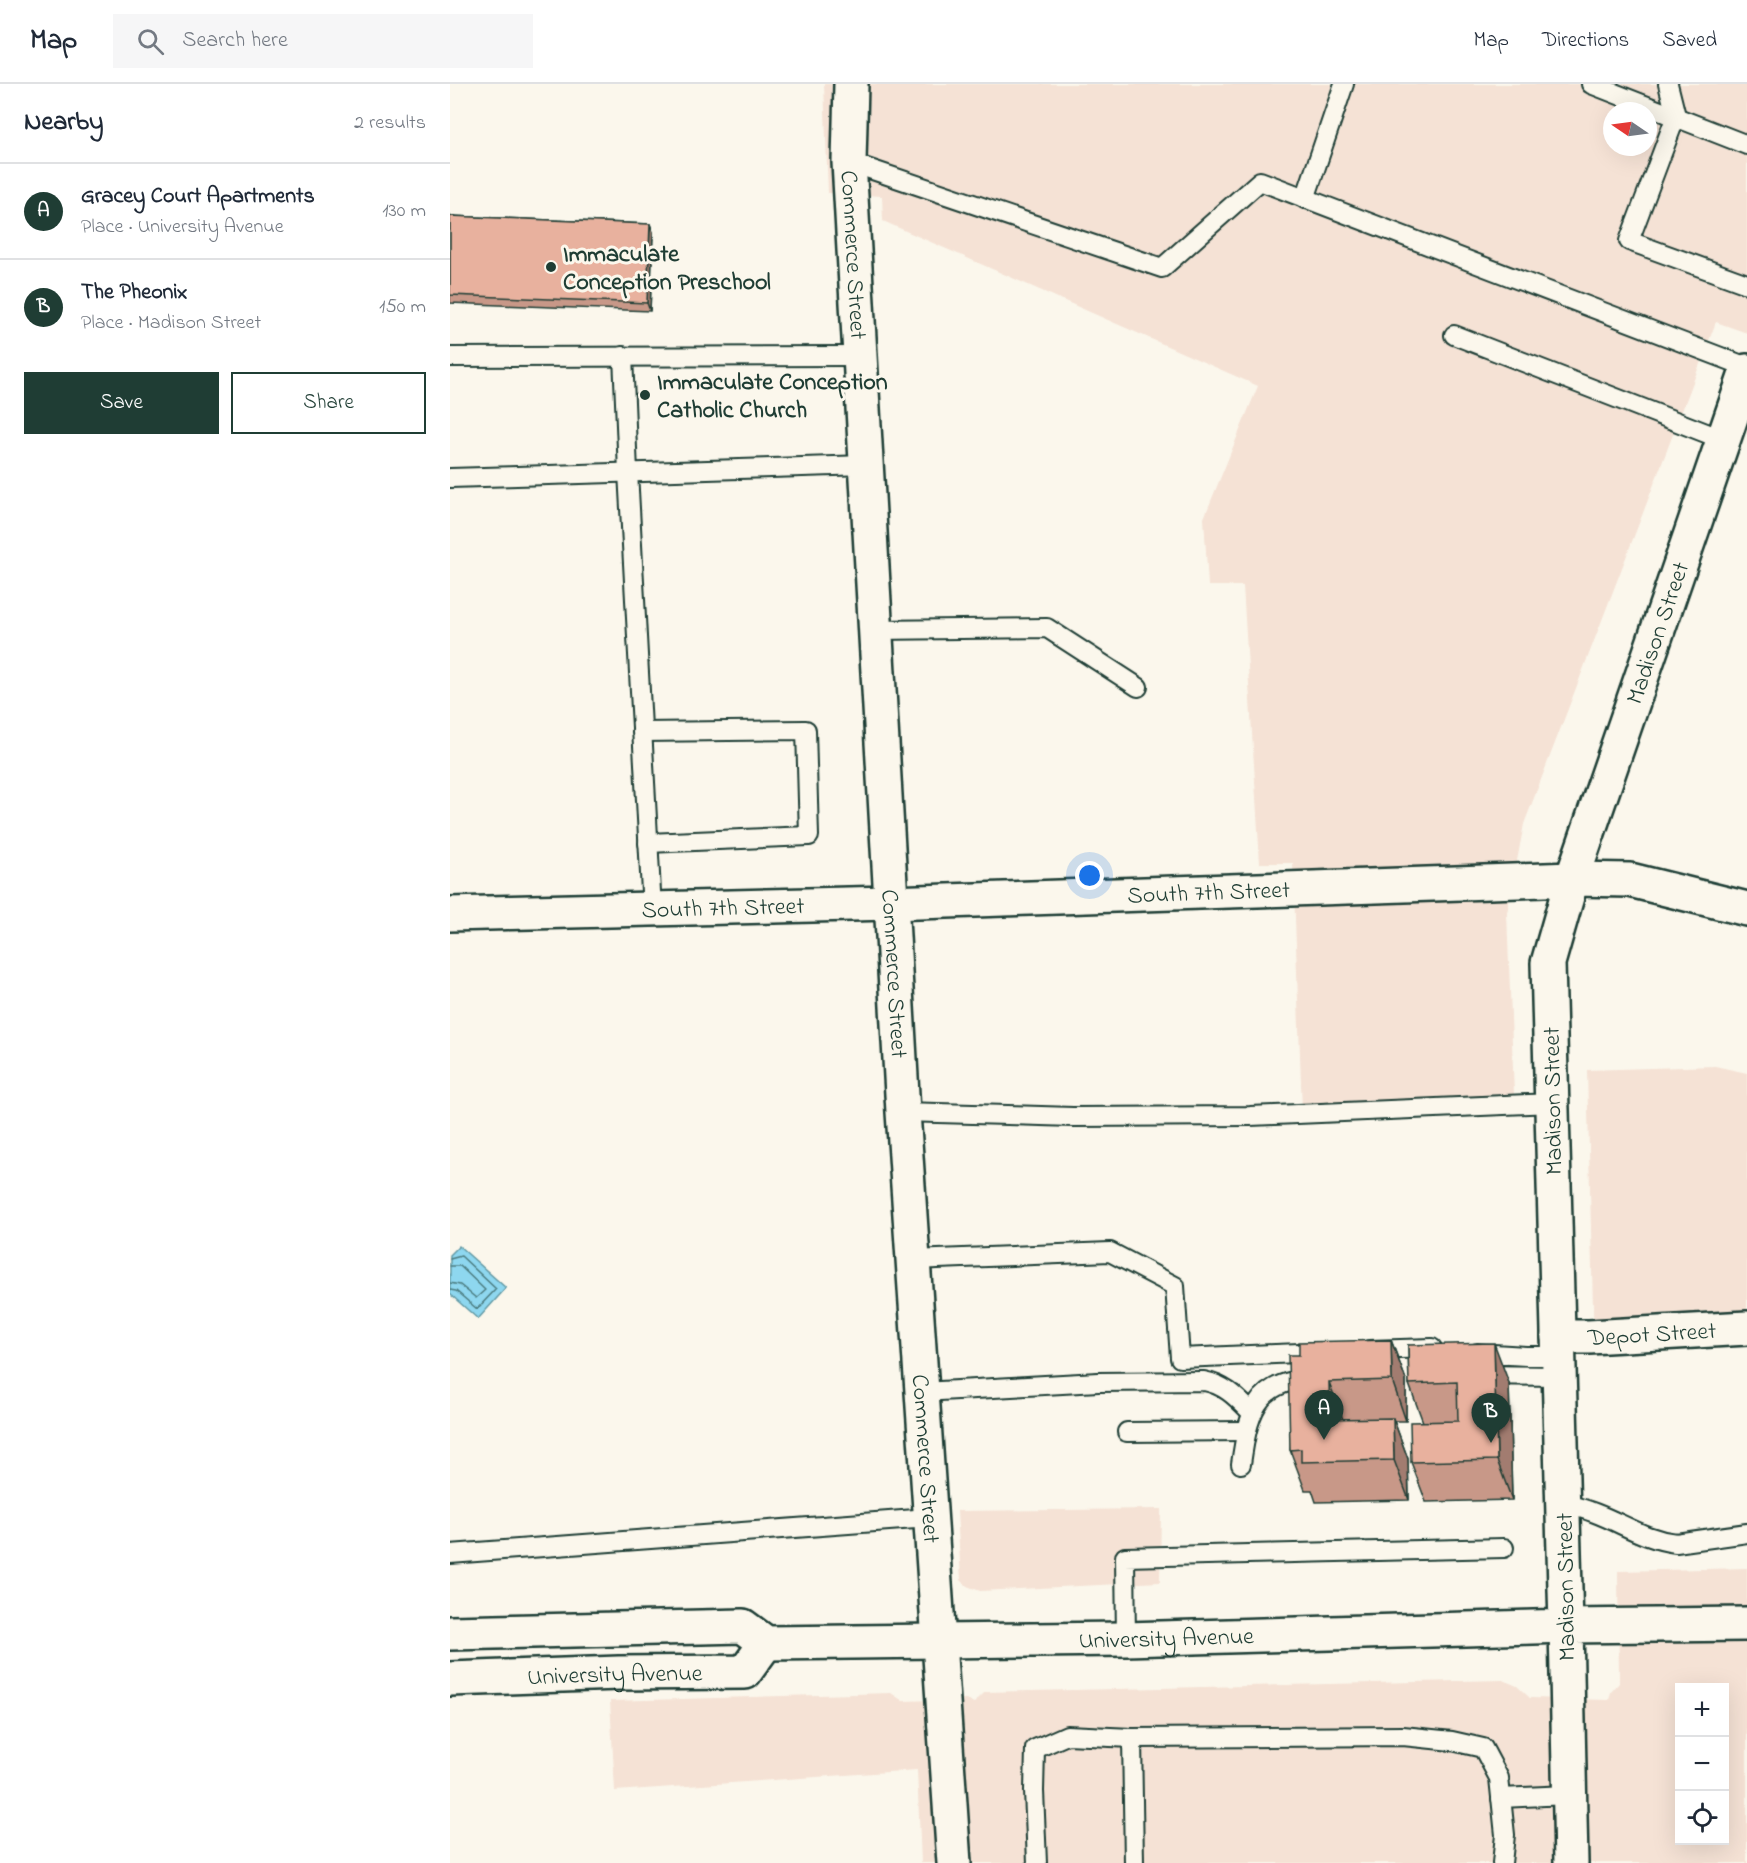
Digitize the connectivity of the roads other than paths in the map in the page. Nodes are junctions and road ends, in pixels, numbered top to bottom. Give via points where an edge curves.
1 (851, 84) edge
2 (1344, 84) edge
3 (1592, 84) edge
4 (1668, 84) edge
5 (1676, 116) junction
6 (1747, 145) edge
7 (849, 162) junction
8 (1305, 199) junction
9 (1747, 284) edge
10 (1454, 335) dead end
11 (623, 356) junction
12 (860, 356) junction
13 (450, 357) edge
14 (1747, 369) edge
15 (1724, 440) junction
16 (866, 465) junction
17 (628, 472) junction
18 (450, 478) edge
19 (876, 630) junction
20 (1138, 687) dead end
21 (642, 732) junction
22 (648, 843) junction
23 (1572, 879) junction
24 (890, 903) junction
25 (1747, 909) edge
26 (652, 910) junction
27 (450, 914) edge
28 (1552, 1103) junction
29 (903, 1112) junction
30 (913, 1260) junction
31 (1747, 1328) edge
32 (1558, 1356) junction
33 (1460, 1375) edge
34 (1327, 1378) edge
35 (922, 1392) junction
36 (1251, 1412) junction
37 (1245, 1431) junction
38 (1127, 1432) dead end
39 (1240, 1464) dead end
40 (1563, 1503) junction
41 (929, 1518) junction
42 (1747, 1533) edge
43 (1504, 1548) dead end
44 (450, 1554) edge
45 (1747, 1624) edge
46 (1566, 1626) junction
47 (450, 1633) edge
48 (1126, 1639) junction
49 (938, 1641) junction
50 (766, 1643) junction
51 (450, 1679) edge
52 (1132, 1737) junction
53 (1569, 1795) junction
54 (1501, 1798) junction
55 (954, 1863) edge
56 (1037, 1863) edge
57 (1134, 1863) edge
58 (1502, 1863) edge
59 (1571, 1863) edge

1 - 7 street, Commerce Street
2 - 8 lane
3 - 5 lane
4 - 5 lane
5 - 6 lane
5 - 9 lane via 1629,241
7 - 8 lane via 1162,268 1260,181
7 - 12 street, Commerce Street
8 - 14 lane
10 - 15 lane
11 - 12 lane
11 - 13 lane
11 - 17 lane
12 - 16 street, Commerce Street
14 - 15 street, Madison Street
15 - 23 street, Madison Street
16 - 17 lane
16 - 19 street, Commerce Street
17 - 18 lane
17 - 21 lane
19 - 20 lane via 1047,628
19 - 24 street, Commerce Street
21 - 22 lane
21 - 22 lane via 806,730 809,836
22 - 26 lane
23 - 24 street, South 7th Street
23 - 25 street, South 7th Street via 1630,880
23 - 28 street, Madison Street via 1548,963
24 - 26 street, South 7th Street
24 - 29 street, Commerce Street
26 - 27 street, South 7th Street
28 - 29 lane via 1250,1116 1073,1117
28 - 32 street, Madison Street
29 - 30 street, Commerce Street
30 - 32 lane via 1110,1251 1175,1286 1180,1358 1455,1348 1485,1354
30 - 35 street, Commerce Street
31 - 32 street, Depot Street via 1589,1337
32 - 33 lane
32 - 40 street, Madison Street
34 - 36 lane via 1276,1386 1264,1393
35 - 36 lane via 1098,1382 1204,1381 1232,1392
35 - 41 street, Commerce Street
36 - 37 lane
37 - 38 lane
37 - 39 lane
40 - 42 lane via 1665,1542
40 - 46 street, Madison Street
41 - 44 lane
41 - 49 street, Commerce Street
43 - 48 lane via 1125,1557
45 - 46 street, University Avenue
46 - 48 street, University Avenue
46 - 53 street, Madison Street
47 - 50 street, University Avenue via 743,1626
48 - 49 street, University Avenue
49 - 50 street, University Avenue
49 - 55 street, Commerce Street
50 - 51 street, University Avenue via 745,1671
52 - 54 lane via 1403,1736 1452,1741 1483,1748 1499,1778
52 - 56 lane via 1067,1735 1035,1749
52 - 57 lane
53 - 54 lane
53 - 59 street, Madison Street
54 - 58 lane via 1505,1835

